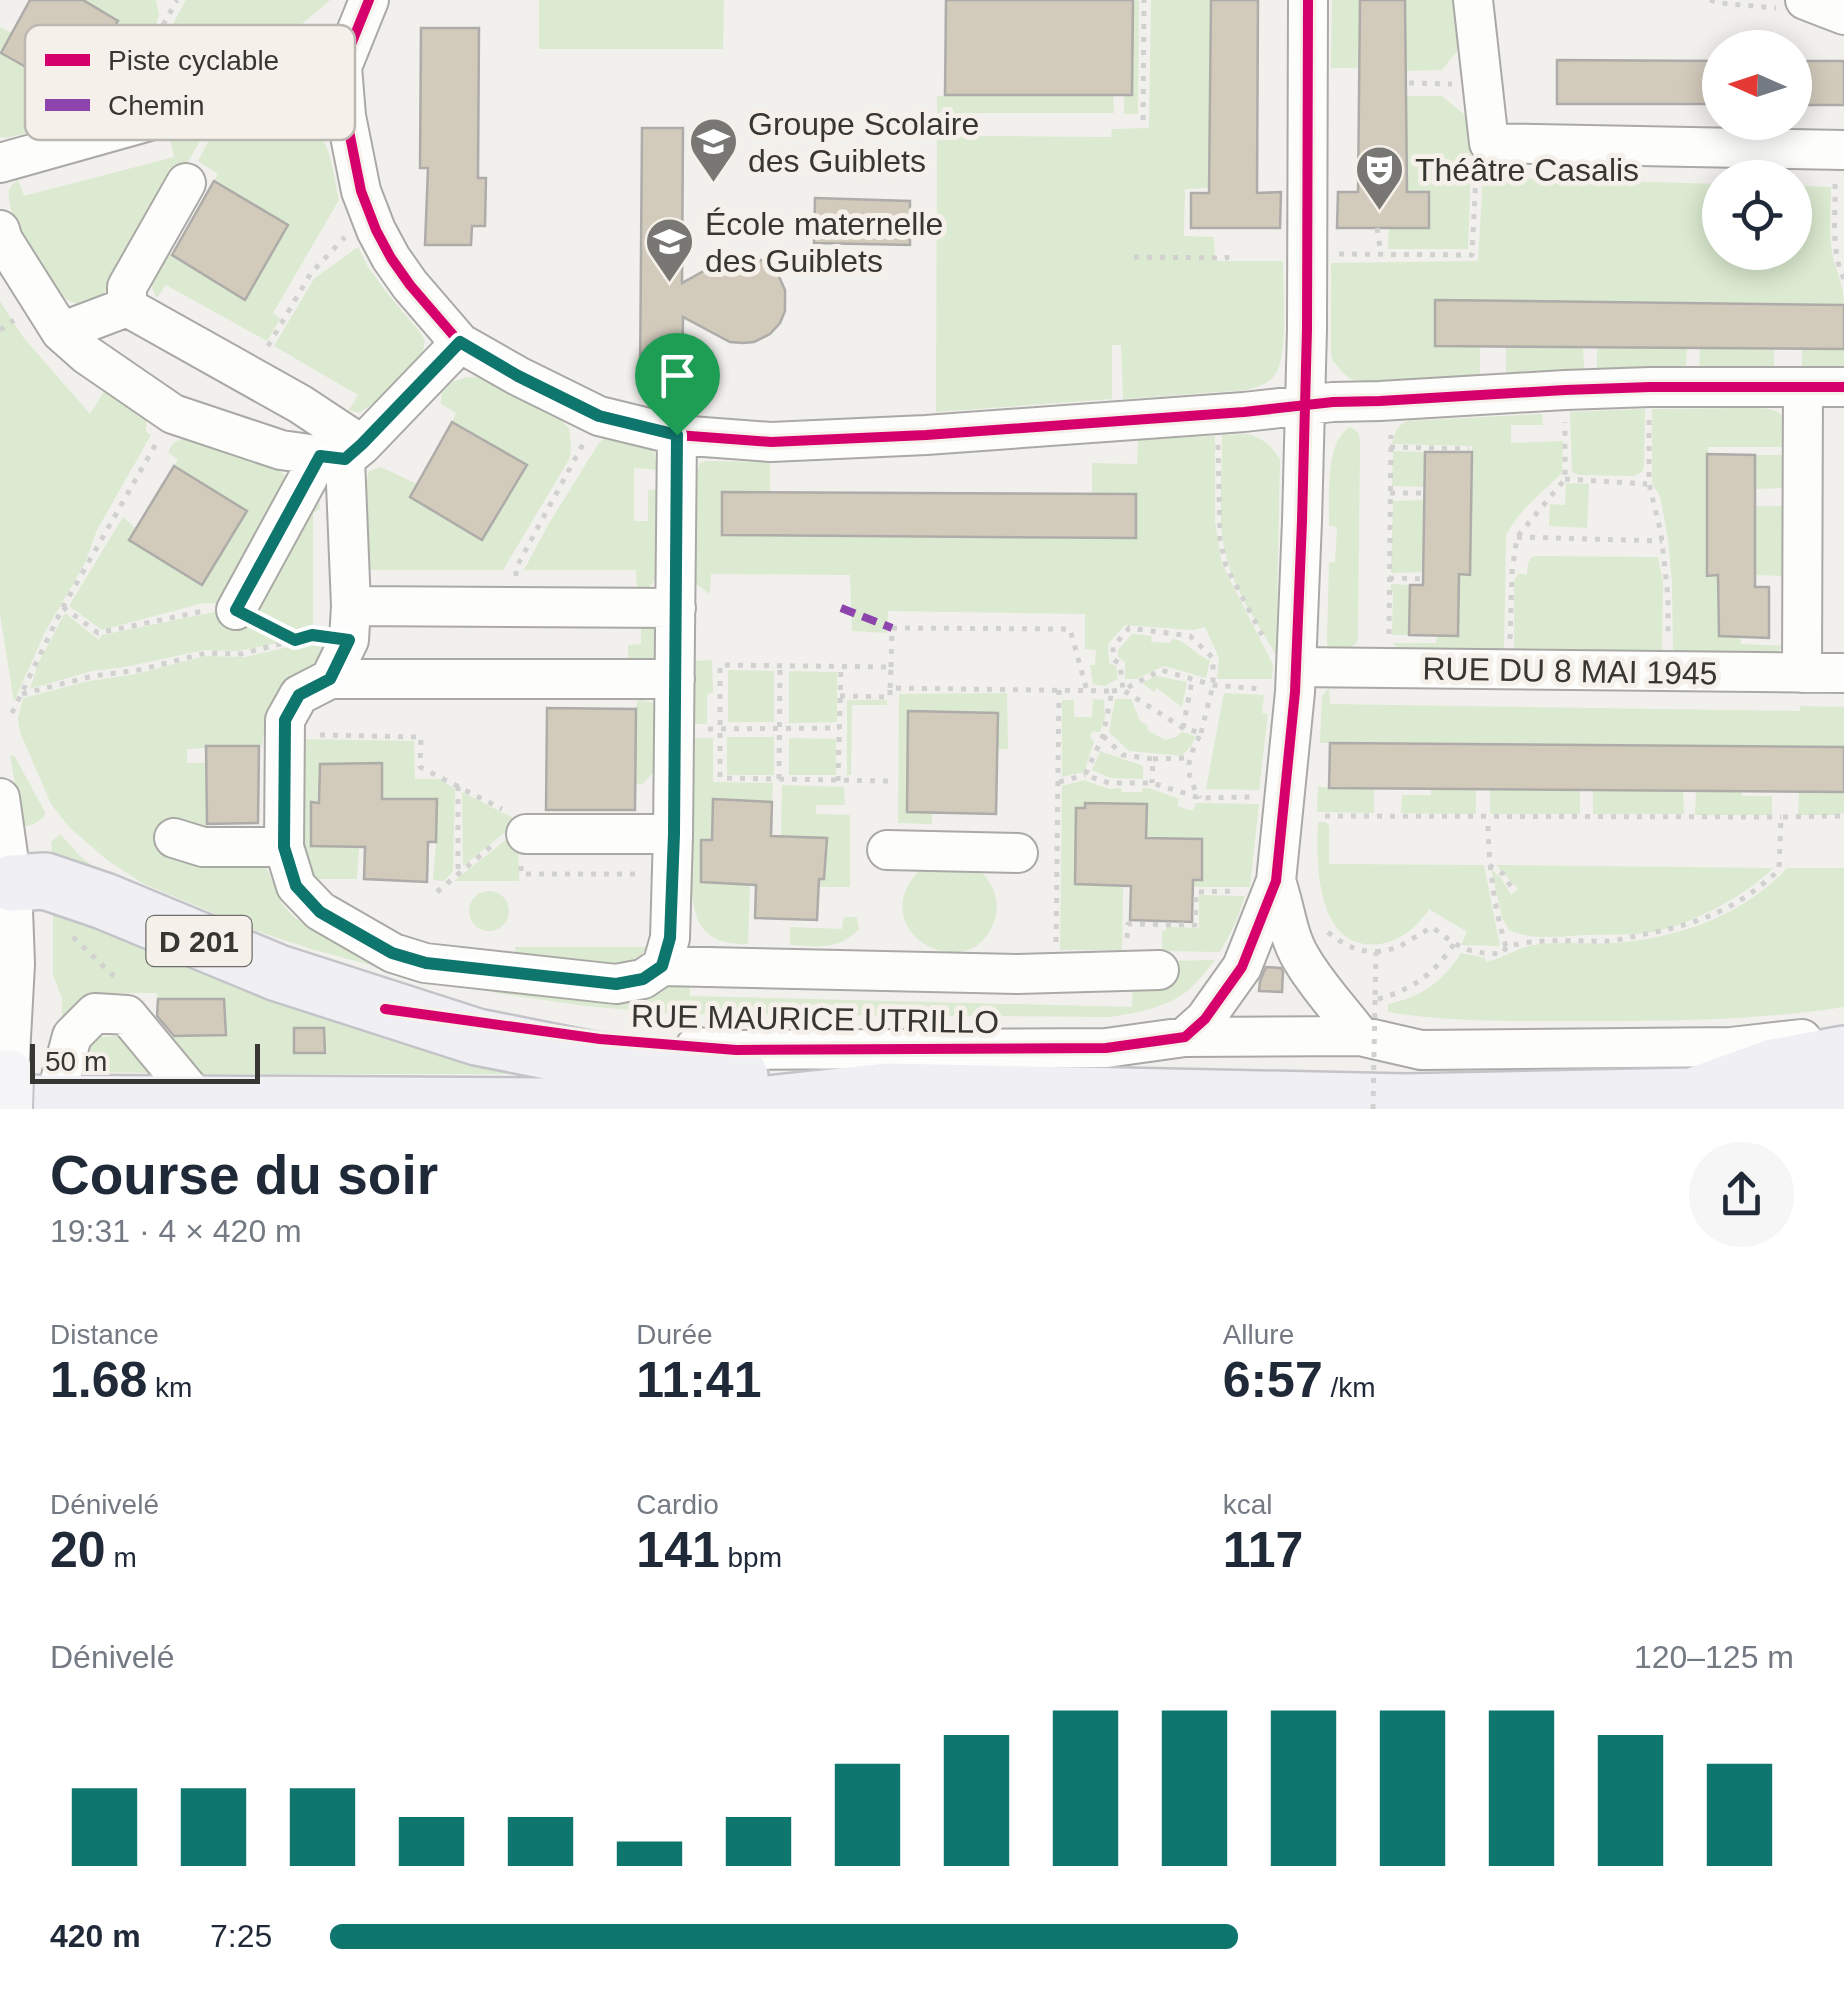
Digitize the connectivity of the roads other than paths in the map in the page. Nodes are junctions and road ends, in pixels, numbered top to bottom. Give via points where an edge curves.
1 (369, 0) edge
2 (1308, 0) edge
3 (1473, 0) edge
4 (1794, 4) edge
5 (1844, 15) edge
6 (355, 31) edge
7 (82, 140) edge
8 (351, 140) edge
9 (1839, 161) edge
10 (0, 163) edge
11 (186, 184) dead end
12 (0, 230) edge
13 (126, 307) junction
14 (62, 332) junction
15 (460, 342) junction
16 (1803, 388) junction
17 (1844, 388) edge
18 (1305, 405) junction
19 (677, 435) junction
20 (342, 453) junction
21 (676, 608) junction
22 (236, 610) road end
23 (350, 623) junction
24 (1280, 668) junction
25 (1802, 673) junction
26 (1844, 673) edge
27 (675, 679) junction
28 (315, 687) junction
29 (0, 798) edge
30 (512, 827) road end
31 (674, 834) junction
32 (174, 838) dead end
33 (284, 847) junction
34 (886, 850) dead end
35 (1018, 853) dead end
36 (1276, 881) junction
37 (12, 884) junction
38 (662, 966) junction
39 (1159, 970) dead end
40 (385, 1009) junction
41 (1844, 1034) edge
42 (1360, 1036) junction
43 (1185, 1037) junction
44 (1844, 1054) edge
45 (887, 1091) junction
46 (1693, 1096) junction
47 (18, 1097) edge
48 (200, 1103) junction
49 (1844, 1108) edge

1 - 6 street
2 - 18 street
3 - 9 street via 1490,143
4 - 5 street
7 - 10 street
8 - 15 street via 376,230 410,285
11 - 13 street via 127,287
12 - 14 street
13 - 14 street
13 - 20 street via 300,404
14 - 20 street via 174,414 281,450
15 - 19 street via 599,416
15 - 20 street
16 - 17 street
16 - 18 street via 1650,387
16 - 25 street
18 - 19 street via 926,435 771,442
18 - 24 street
19 - 21 street
20 - 22 street
20 - 23 street
21 - 23 street
21 - 27 street
23 - 28 street
24 - 25 street, RUE DU 8 MAI 1945
24 - 36 street
25 - 26 street, RUE DU 8 MAI 1945
27 - 28 street
27 - 31 street
28 - 33 street via 285,720
29 - 37 street
30 - 31 street
31 - 38 street via 670,938
32 - 33 street via 203,847
33 - 38 street via 296,886 320,912 392,953 426,963 492,960 616,984 643,979
34 - 35 street
36 - 42 street via 1300,958
36 - 43 street via 1242,967
37 - 40 highway, D 201 via 45,881
37 - 47 street
38 - 39 street via 1017,974
40 - 43 street, RUE MAURICE UTRILLO via 736,1050 1106,1048
40 - 45 highway, D 201 via 476,1037 598,1061
41 - 42 street, RUE MAURICE UTRILLO via 1731,1047 1421,1050
42 - 43 street, RUE MAURICE UTRILLO
44 - 46 highway via 1773,1067
45 - 46 highway via 1406,1102
45 - 48 highway via 741,1107
46 - 49 highway via 1771,1108
47 - 48 highway
47 - 48 street via 95,1013 128,1015

